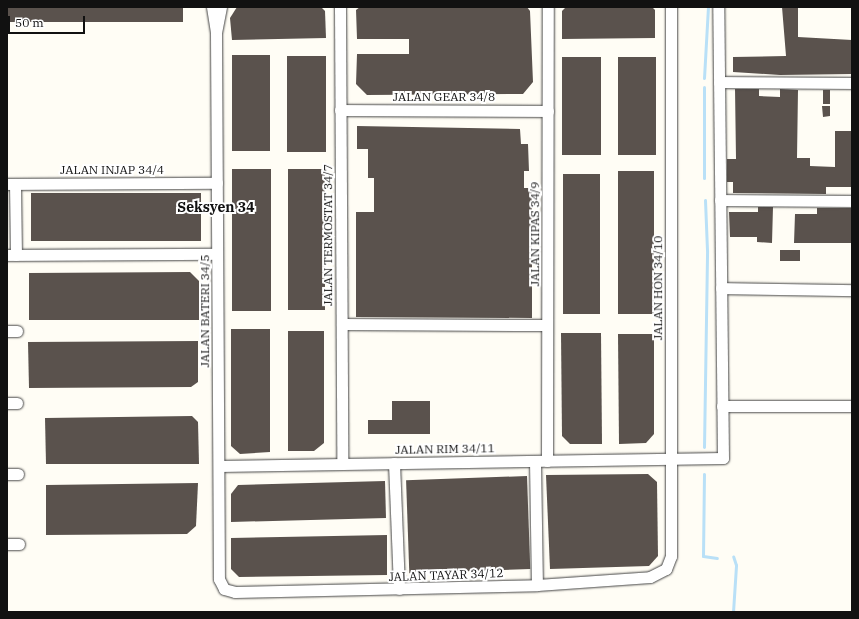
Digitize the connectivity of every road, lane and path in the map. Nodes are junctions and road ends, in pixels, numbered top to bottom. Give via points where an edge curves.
1 (212, 7) edge
2 (221, 7) edge
3 (340, 7) edge
4 (548, 7) edge
5 (671, 7) edge
6 (718, 7) edge
7 (216, 33) junction
8 (719, 82) junction
9 (852, 83) edge
10 (340, 110) junction
11 (548, 111) junction
12 (217, 182) junction
13 (11, 184) edge
14 (720, 200) junction
15 (852, 201) edge
16 (218, 254) junction
17 (11, 255) edge
18 (721, 288) junction
19 (852, 290) edge
20 (342, 324) junction
21 (548, 325) junction
22 (722, 406) junction
23 (852, 406) edge
24 (671, 458) junction
25 (535, 461) junction
26 (547, 461) junction
27 (394, 463) junction
28 (342, 464) junction
29 (219, 466) junction
30 (7, 544) edge
31 (19, 544) dead end
32 (666, 569) joint
33 (537, 585) junction
34 (224, 589) joint
35 (399, 589) junction

1 - 7 street
2 - 7 street
3 - 10 street, JALAN TERMOSTAT 34/7
4 - 11 street, JALAN KIPAS 34/9
5 - 24 street, JALAN HON 34/10
6 - 8 street
7 - 12 street, JALAN BATERI 34/5
8 - 9 street
8 - 14 street
10 - 11 street, JALAN GEAR 34/8
10 - 20 street, JALAN TERMOSTAT 34/7
11 - 21 street, JALAN KIPAS 34/9
12 - 13 street, JALAN INJAP 34/4
12 - 16 street, JALAN BATERI 34/5
13 - 17 street
14 - 15 street
14 - 18 street
16 - 17 street
16 - 29 street, JALAN BATERI 34/5
18 - 19 street
18 - 22 street
20 - 21 street
20 - 28 street, JALAN TERMOSTAT 34/7
21 - 26 street, JALAN KIPAS 34/9
22 - 23 street
22 - 24 street, JALAN RIM 34/11 via 723,458
24 - 26 street, JALAN RIM 34/11
24 - 32 street, JALAN HON 34/10 via 671,556
25 - 26 street, JALAN RIM 34/11
25 - 27 street, JALAN RIM 34/11
25 - 33 street
27 - 28 street, JALAN RIM 34/11
27 - 35 street
28 - 29 street, JALAN RIM 34/11
29 - 34 street, JALAN BATERI 34/5 via 219,579
30 - 31 street
32 - 33 street, JALAN TAYAR 34/12 via 650,577
33 - 35 street, JALAN TAYAR 34/12
34 - 35 street, JALAN TAYAR 34/12

